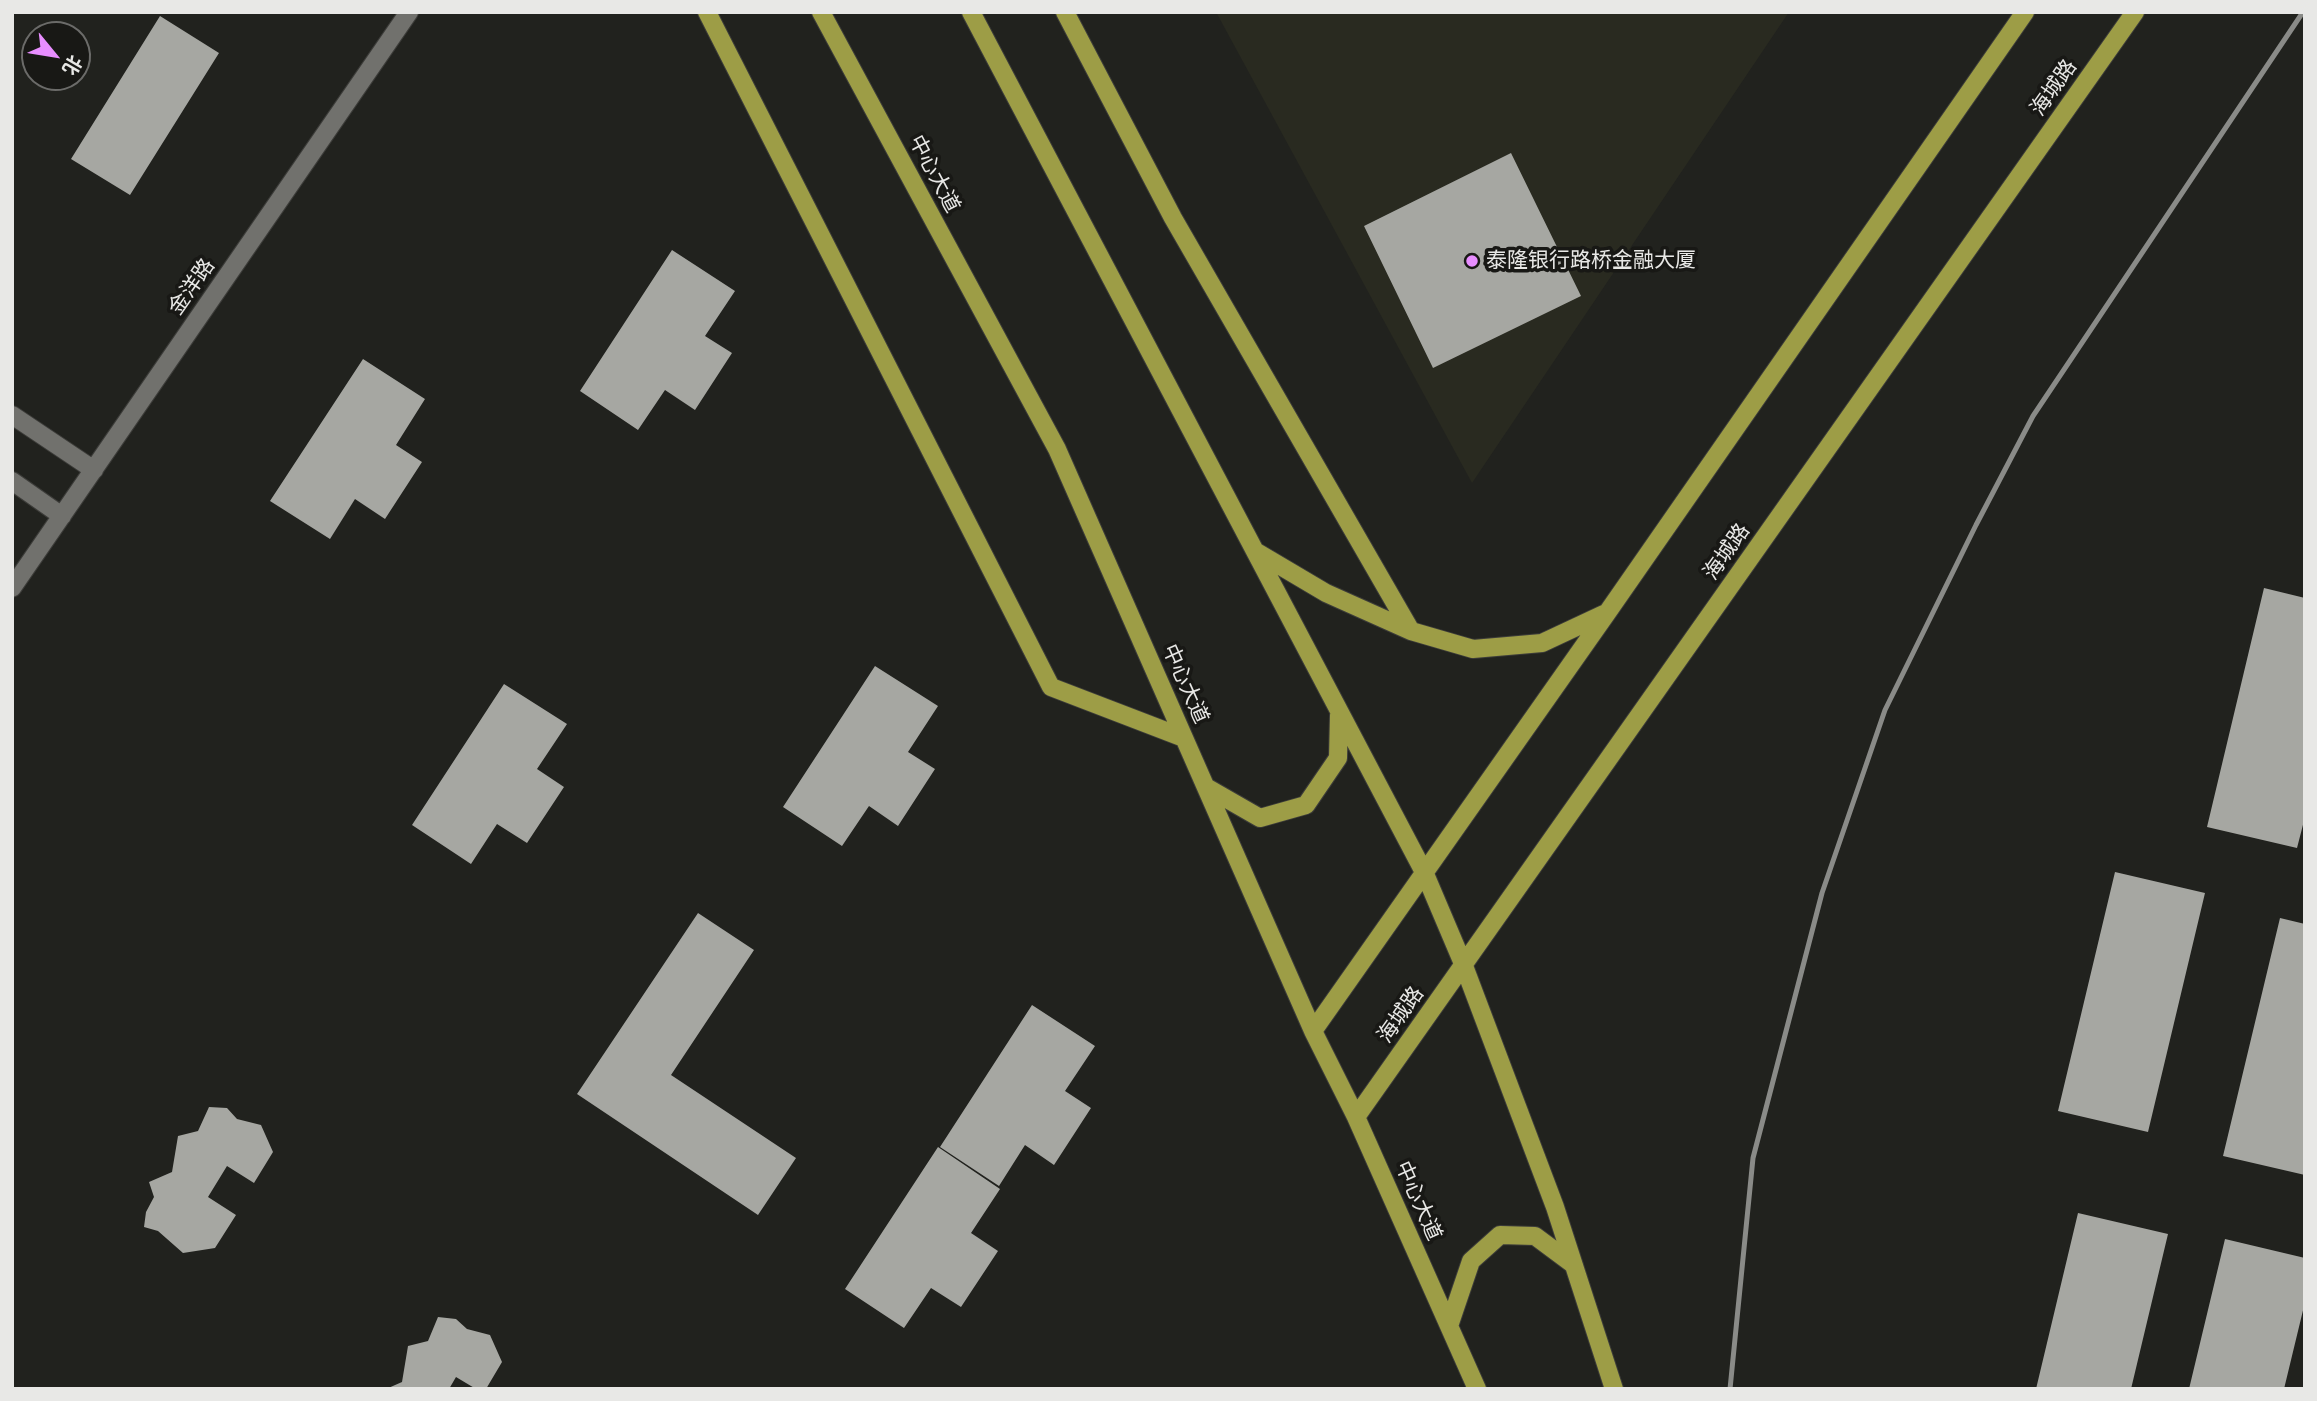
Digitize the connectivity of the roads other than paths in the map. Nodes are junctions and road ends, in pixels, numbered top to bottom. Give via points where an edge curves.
1 (409, 12) edge
2 (707, 12) edge
3 (821, 12) edge
4 (971, 12) edge
5 (1065, 12) edge
6 (2025, 12) edge
7 (2135, 12) edge
8 (12, 415) edge
9 (93, 470) junction
10 (12, 481) edge
11 (62, 516) junction
12 (1254, 550) junction
13 (12, 588) edge
14 (1607, 613) junction
15 (1410, 631) junction
16 (1339, 711) junction
17 (1184, 738) junction
18 (1206, 787) junction
19 (1425, 874) junction
20 (1464, 966) junction
21 (1313, 1031) junction
22 (1356, 1117) junction
23 (1574, 1265) junction
24 (1449, 1326) junction
25 (1477, 1389) edge
26 (1615, 1389) edge

1 - 9 street, 金洋路
2 - 17 main road via 1051,687
3 - 17 main road, 中心大道 via 1057,449
4 - 12 main road
5 - 15 main road via 1173,218
6 - 14 main road
7 - 20 main road, 海城路
8 - 9 street
9 - 11 street, 金洋路
10 - 11 street
11 - 13 street, 金洋路
12 - 15 main road via 1326,593
12 - 16 main road
14 - 15 main road via 1542,643 1473,649
14 - 19 main road
16 - 18 main road via 1338,758 1306,805 1260,818
16 - 19 main road
17 - 18 main road, 中心大道
18 - 21 main road, 中心大道
19 - 20 main road
19 - 21 main road
20 - 22 main road, 海城路
20 - 23 main road
21 - 22 main road, 中心大道
22 - 24 main road, 中心大道
23 - 24 main road via 1535,1236 1500,1235 1471,1261
23 - 26 main road
24 - 25 main road, 中心大道

